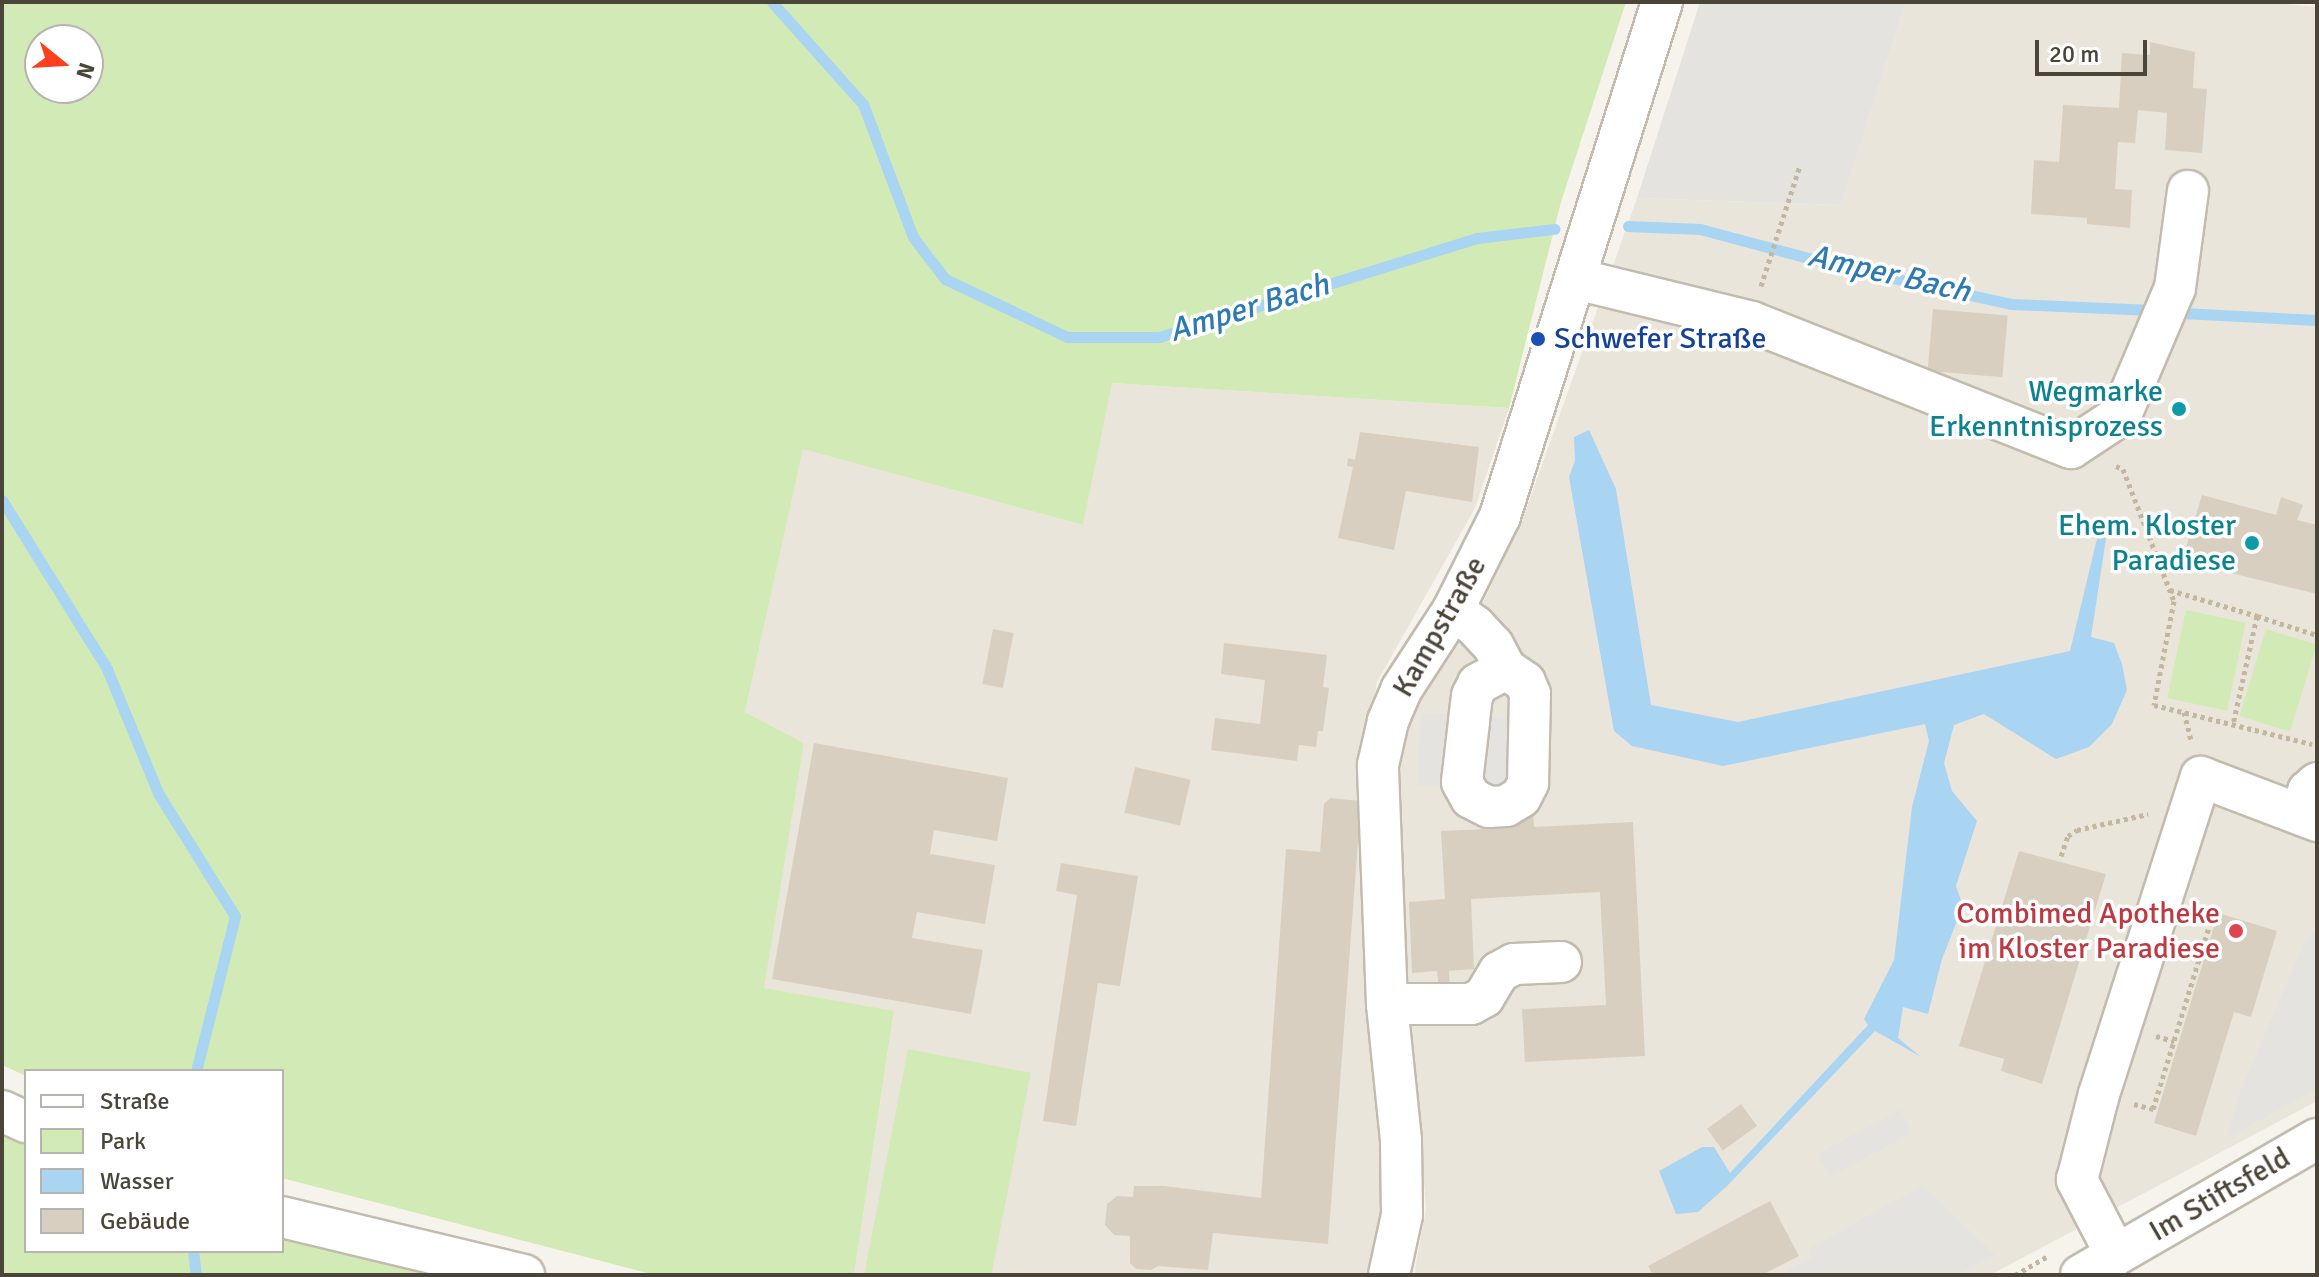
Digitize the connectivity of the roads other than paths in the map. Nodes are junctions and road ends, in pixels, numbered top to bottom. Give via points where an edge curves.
1 (1662, 2) edge
2 (2188, 191) dead end
3 (1576, 279) junction
4 (1453, 610) junction
5 (1506, 669) dead end
6 (2317, 783) edge
7 (2317, 811) edge
8 (2317, 821) edge
9 (1561, 962) dead end
10 (1387, 1004) junction
11 (2, 1111) edge
12 (24, 1121) edge
13 (2317, 1139) edge
14 (284, 1217) edge
15 (2116, 1255) junction
16 (524, 1275) edge
17 (1389, 1275) edge
18 (2081, 1275) edge

1 - 3 street, Kampstraße
2 - 3 street via 2175,288 2121,415 2071,448 1752,322
3 - 4 street, Kampstraße via 1500,516
4 - 5 street via 1493,645
4 - 10 street, Kampstraße via 1401,690 1378,765
6 - 7 street via 2308,791
8 - 15 street via 2201,777 2099,1094 2077,1180
9 - 10 street via 1514,964 1499,972 1484,997 1471,1004
10 - 17 street, Kampstraße via 1401,1140 1402,1215
11 - 12 street
13 - 15 street, Im Stiftsfeld
14 - 16 street
15 - 18 street, Im Stiftsfeld

